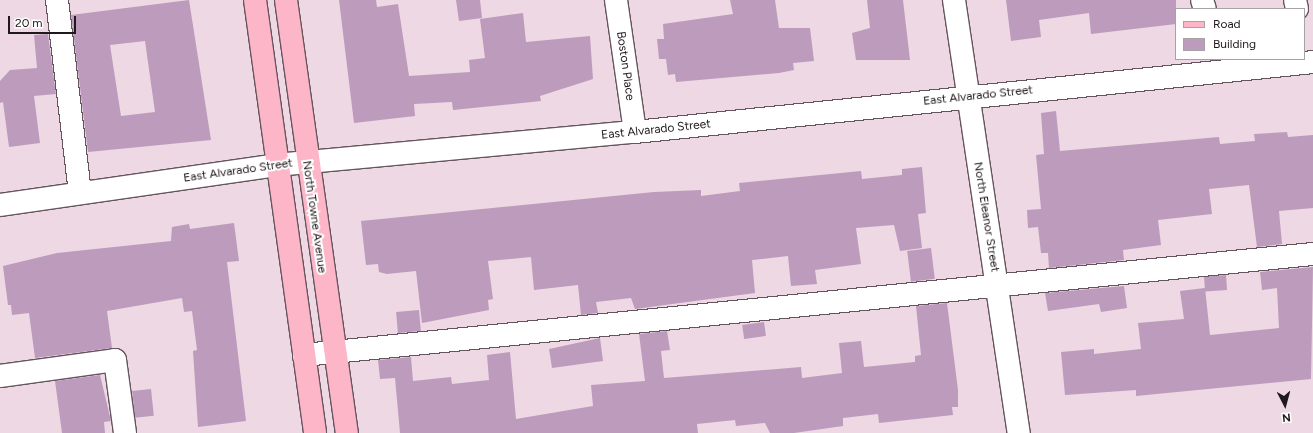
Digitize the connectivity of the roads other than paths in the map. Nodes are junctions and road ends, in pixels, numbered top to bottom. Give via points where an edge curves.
1 (57, 0) edge
2 (255, 0) edge
3 (286, 0) edge
4 (616, 0) edge
5 (954, 0) edge
6 (1306, 62) edge
7 (1213, 66) edge
8 (967, 98) junction
9 (635, 132) junction
10 (306, 162) junction
11 (276, 165) junction
12 (80, 193) junction
13 (0, 205) edge
14 (1313, 254) edge
15 (996, 285) junction
16 (334, 352) junction
17 (304, 355) junction
18 (0, 376) edge
19 (125, 433) edge
20 (314, 433) edge
21 (347, 433) edge
22 (1019, 433) edge

1 - 12 street
2 - 11 main road
3 - 10 main road, North Towne Avenue
4 - 9 street, Boston Place
5 - 8 street, North Eleanor Street
6 - 7 street, East Alvarado Street
7 - 8 street, East Alvarado Street
8 - 9 street, East Alvarado Street
8 - 15 street, North Eleanor Street
9 - 10 street, East Alvarado Street
10 - 11 street, East Alvarado Street
10 - 16 main road, North Towne Avenue
11 - 12 street, East Alvarado Street
11 - 17 main road
12 - 13 street, East Alvarado Street
14 - 15 street
15 - 16 street
15 - 22 street, North Eleanor Street
16 - 17 street
16 - 21 main road, North Towne Avenue
17 - 20 main road
18 - 19 street via 115,360

